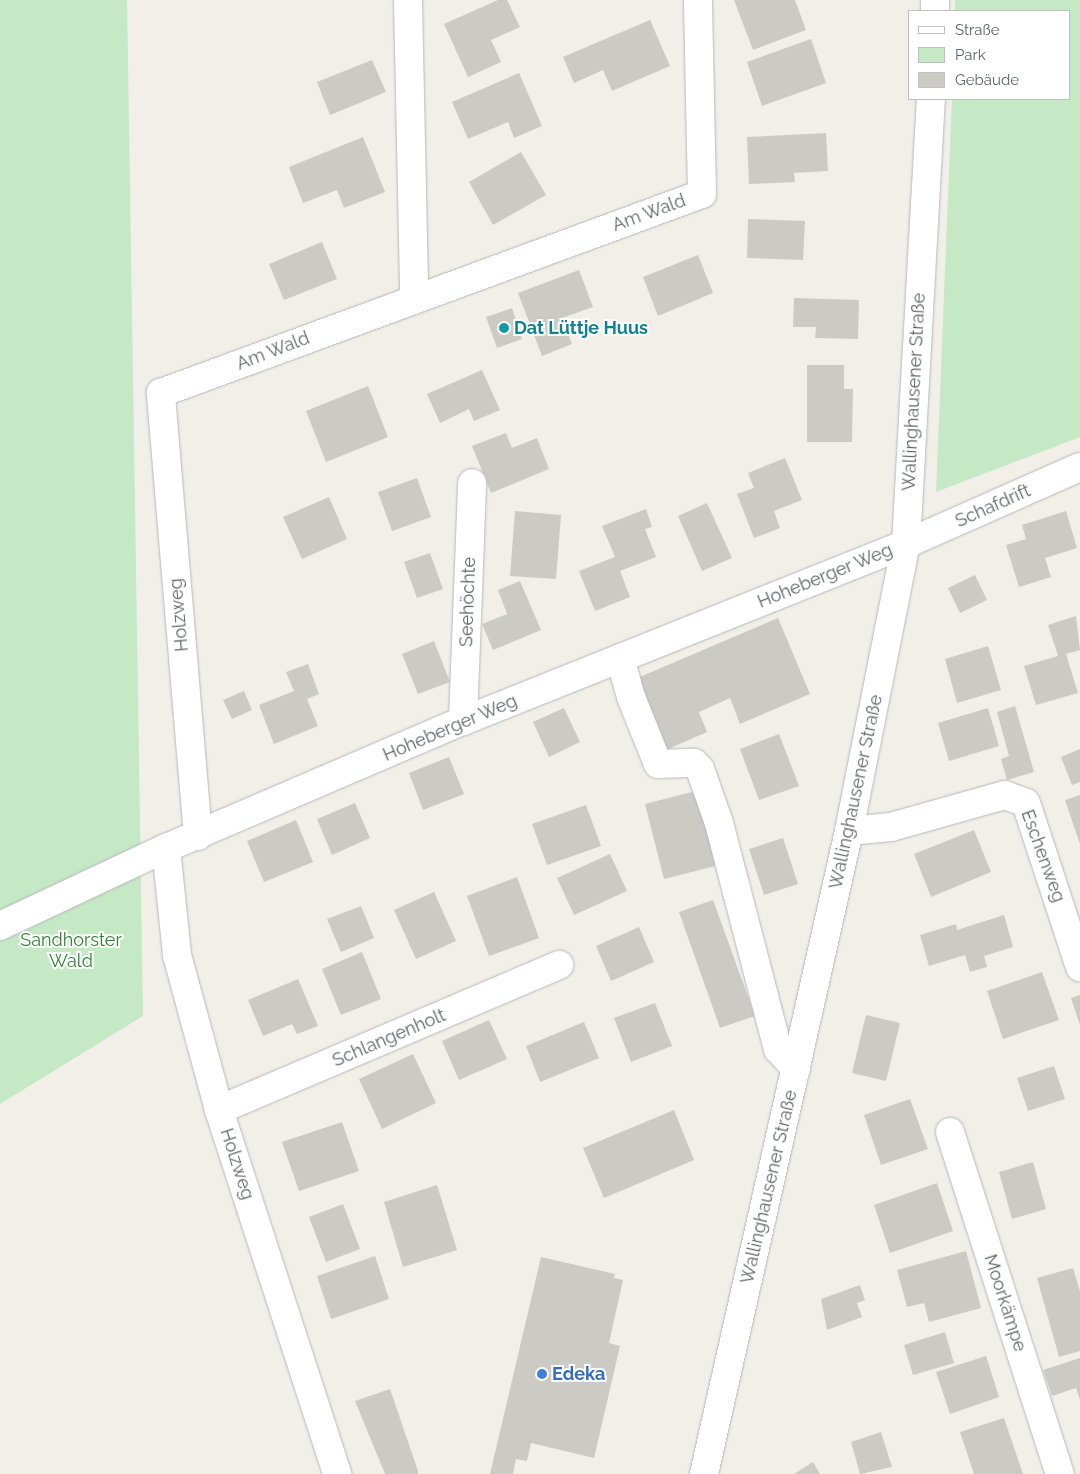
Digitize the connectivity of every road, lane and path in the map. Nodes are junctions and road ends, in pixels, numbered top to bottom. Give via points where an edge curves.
1 (408, 0) edge
2 (698, 0) edge
3 (931, 100) edge
4 (414, 297) junction
5 (161, 394) joint
6 (1080, 467) edge
7 (472, 483) dead end
8 (906, 544) junction
9 (620, 658) junction
10 (463, 721) junction
11 (849, 831) junction
12 (198, 836) junction
13 (166, 848) junction
14 (0, 926) edge
15 (559, 965) dead end
16 (1080, 967) edge
17 (796, 1069) junction
18 (219, 1110) junction
19 (950, 1132) dead end
20 (337, 1474) edge
21 (704, 1474) edge
22 (1060, 1474) edge

1 - 4 street
2 - 4 street, Am Wald via 702,194
3 - 8 street, Wallinghausener Straße
4 - 5 street, Am Wald
5 - 12 street, Holzweg
6 - 8 street, Schafdrift
7 - 10 street, Seehöchte
8 - 9 street, Hoheberger Weg
8 - 11 street, Wallinghausener Straße
9 - 10 street, Hoheberger Weg
9 - 17 street via 631,698 658,764 694,763 700,769 719,822 778,1049
10 - 12 street, Hoheberger Weg
11 - 16 street, Eschenweg via 890,827 1005,795 1026,803
11 - 17 street, Wallinghausener Straße
12 - 13 street, Hoheberger Weg
13 - 14 street, Hoheberger Weg
13 - 18 street, Holzweg via 177,954
15 - 18 street, Schlangenholt
17 - 21 street, Wallinghausener Straße
18 - 20 street, Holzweg
19 - 22 street, Moorkämpe

